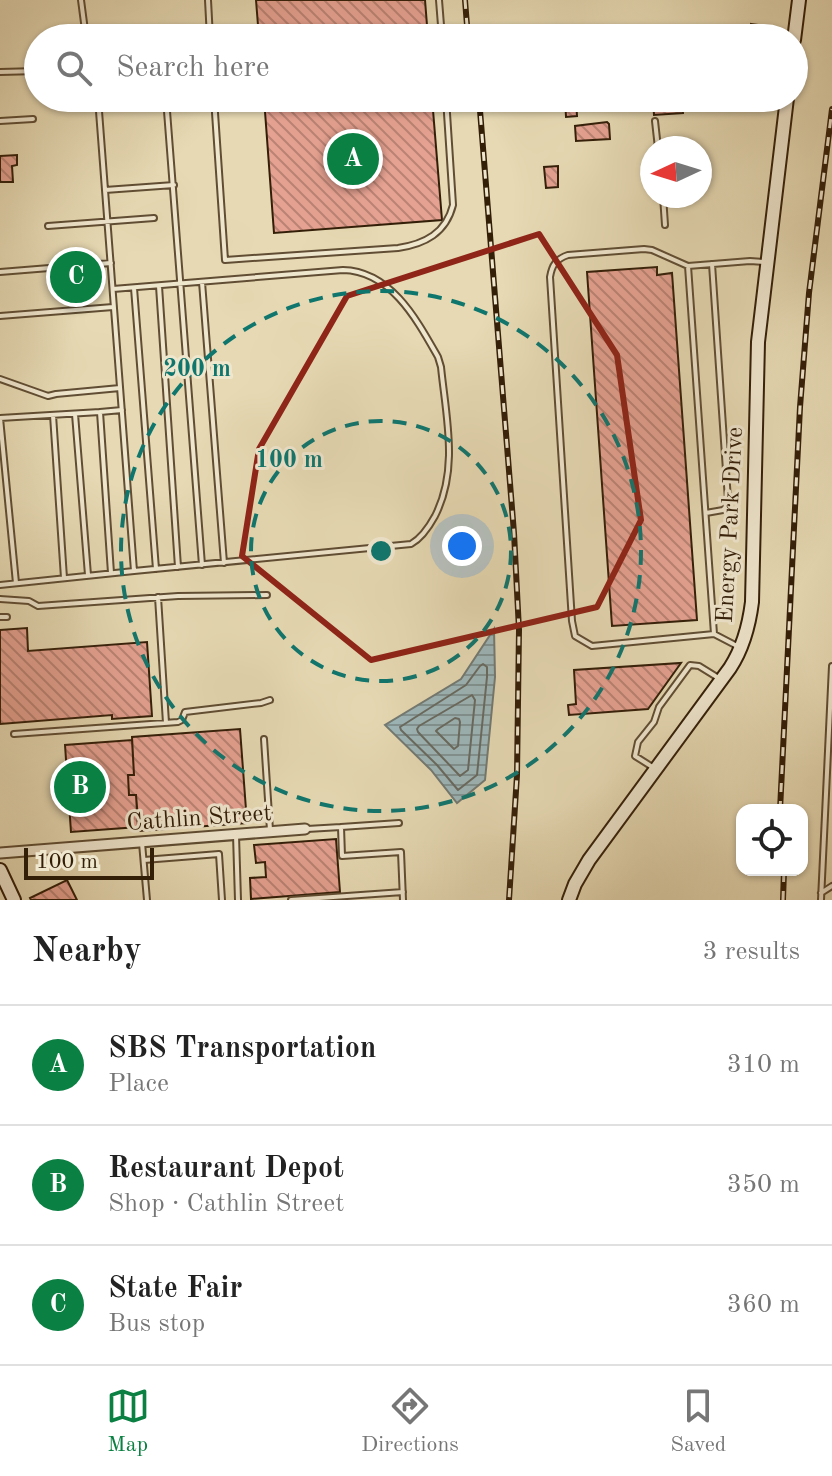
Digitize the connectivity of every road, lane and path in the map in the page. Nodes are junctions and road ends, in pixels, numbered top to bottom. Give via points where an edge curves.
1 (81, 0) edge
2 (208, 0) edge
3 (439, 0) edge
4 (799, 0) edge
5 (84, 24) edge
6 (209, 24) edge
7 (441, 24) edge
8 (796, 24) edge
9 (24, 71) edge
10 (0, 72) edge
11 (99, 112) edge
12 (167, 112) edge
13 (215, 112) edge
14 (447, 112) edge
15 (785, 112) edge
16 (33, 119) dead end
17 (0, 121) edge
18 (655, 121) dead end
19 (657, 136) edge
20 (174, 185) junction
21 (105, 190) junction
22 (664, 208) edge
23 (154, 218) dead end
24 (108, 222) junction
25 (665, 225) dead end
26 (48, 226) dead end
27 (767, 262) junction
28 (111, 263) junction
29 (712, 264) junction
30 (688, 266) junction
31 (0, 272) edge
32 (202, 282) junction
33 (181, 283) junction
34 (159, 285) junction
35 (134, 287) junction
36 (113, 289) junction
37 (114, 307) junction
38 (0, 316) edge
39 (0, 379) edge
40 (120, 388) junction
41 (122, 410) junction
42 (100, 412) junction
43 (75, 414) junction
44 (53, 415) junction
45 (0, 418) edge
46 (706, 513) junction
47 (224, 563) junction
48 (202, 565) junction
49 (178, 567) junction
50 (156, 569) junction
51 (134, 571) junction
52 (111, 573) junction
53 (88, 575) junction
54 (64, 578) junction
55 (16, 583) junction
56 (0, 585) edge
57 (267, 595) dead end
58 (158, 597) junction
59 (0, 599) edge
60 (0, 617) edge
61 (7, 617) dead end
62 (714, 634) junction
63 (741, 648) junction
64 (832, 666) edge
65 (721, 681) junction
66 (270, 700) dead end
67 (166, 723) junction
68 (14, 734) dead end
69 (264, 739) dead end
70 (656, 769) junction
71 (399, 823) dead end
72 (341, 827) junction
73 (305, 829) joint
74 (270, 832) junction
75 (236, 835) junction
76 (142, 842) junction
77 (0, 853) edge
78 (144, 860) junction
79 (0, 870) edge
80 (832, 886) edge
81 (403, 892) junction
82 (821, 893) junction
83 (312, 899) edge
84 (14, 900) edge
85 (147, 900) edge
86 (222, 900) edge
87 (238, 900) edge
88 (291, 900) edge
89 (403, 900) edge
90 (569, 900) edge
91 (821, 900) edge

1 - 5 lane
2 - 6 lane
3 - 7 lane
4 - 8 street
9 - 10 lane
11 - 21 lane
12 - 20 lane
13 - 14 lane via 225,260 398,248 438,233 453,205
15 - 27 street, Energy Park Drive
16 - 17 lane
18 - 19 lane
20 - 21 lane
20 - 33 lane
21 - 24 lane
22 - 25 lane
23 - 24 lane
24 - 26 lane
24 - 28 lane
27 - 29 lane
27 - 63 street, Energy Park Drive via 758,342 752,602
28 - 31 lane
28 - 36 lane
29 - 30 lane
29 - 46 lane via 728,500 720,512
30 - 46 lane
30 - 62 lane via 644,249 568,255 552,266 572,621 575,636 592,646
32 - 33 lane
32 - 47 lane
32 - 47 lane via 343,270 383,283 402,301 438,357 450,451 441,501 429,527 411,544
33 - 34 lane
33 - 48 lane
34 - 35 lane
34 - 49 lane
35 - 36 lane
35 - 50 lane
36 - 37 lane
37 - 38 lane
37 - 40 lane
39 - 40 lane via 48,396
40 - 41 lane
41 - 42 lane
41 - 51 lane
42 - 43 lane
42 - 52 lane
43 - 44 lane
43 - 53 lane
44 - 45 lane
44 - 54 lane
45 - 55 lane
46 - 62 lane
47 - 48 lane
48 - 49 lane
49 - 50 lane
50 - 51 lane
51 - 52 lane
52 - 53 lane
53 - 54 lane
54 - 55 lane
55 - 56 lane
57 - 58 lane
58 - 59 lane via 38,606
58 - 67 lane
60 - 61 lane
62 - 63 lane
63 - 65 street, Energy Park Drive
64 - 82 lane
65 - 70 street, Energy Park Drive
65 - 70 lane via 690,665 638,742 635,756
66 - 67 lane via 185,712 182,720
67 - 68 lane
69 - 74 lane
70 - 90 street, Energy Park Drive via 589,860
71 - 72 lane
72 - 73 lane
72 - 81 lane via 342,856 401,852
73 - 74 street, Cathlin Street
74 - 75 street, Cathlin Street
75 - 76 street, Cathlin Street
75 - 87 lane
76 - 77 street, Cathlin Street
76 - 78 lane
78 - 85 lane
78 - 86 lane via 219,854
79 - 84 street
80 - 82 lane
81 - 83 lane
81 - 89 lane
82 - 91 lane
83 - 88 lane

